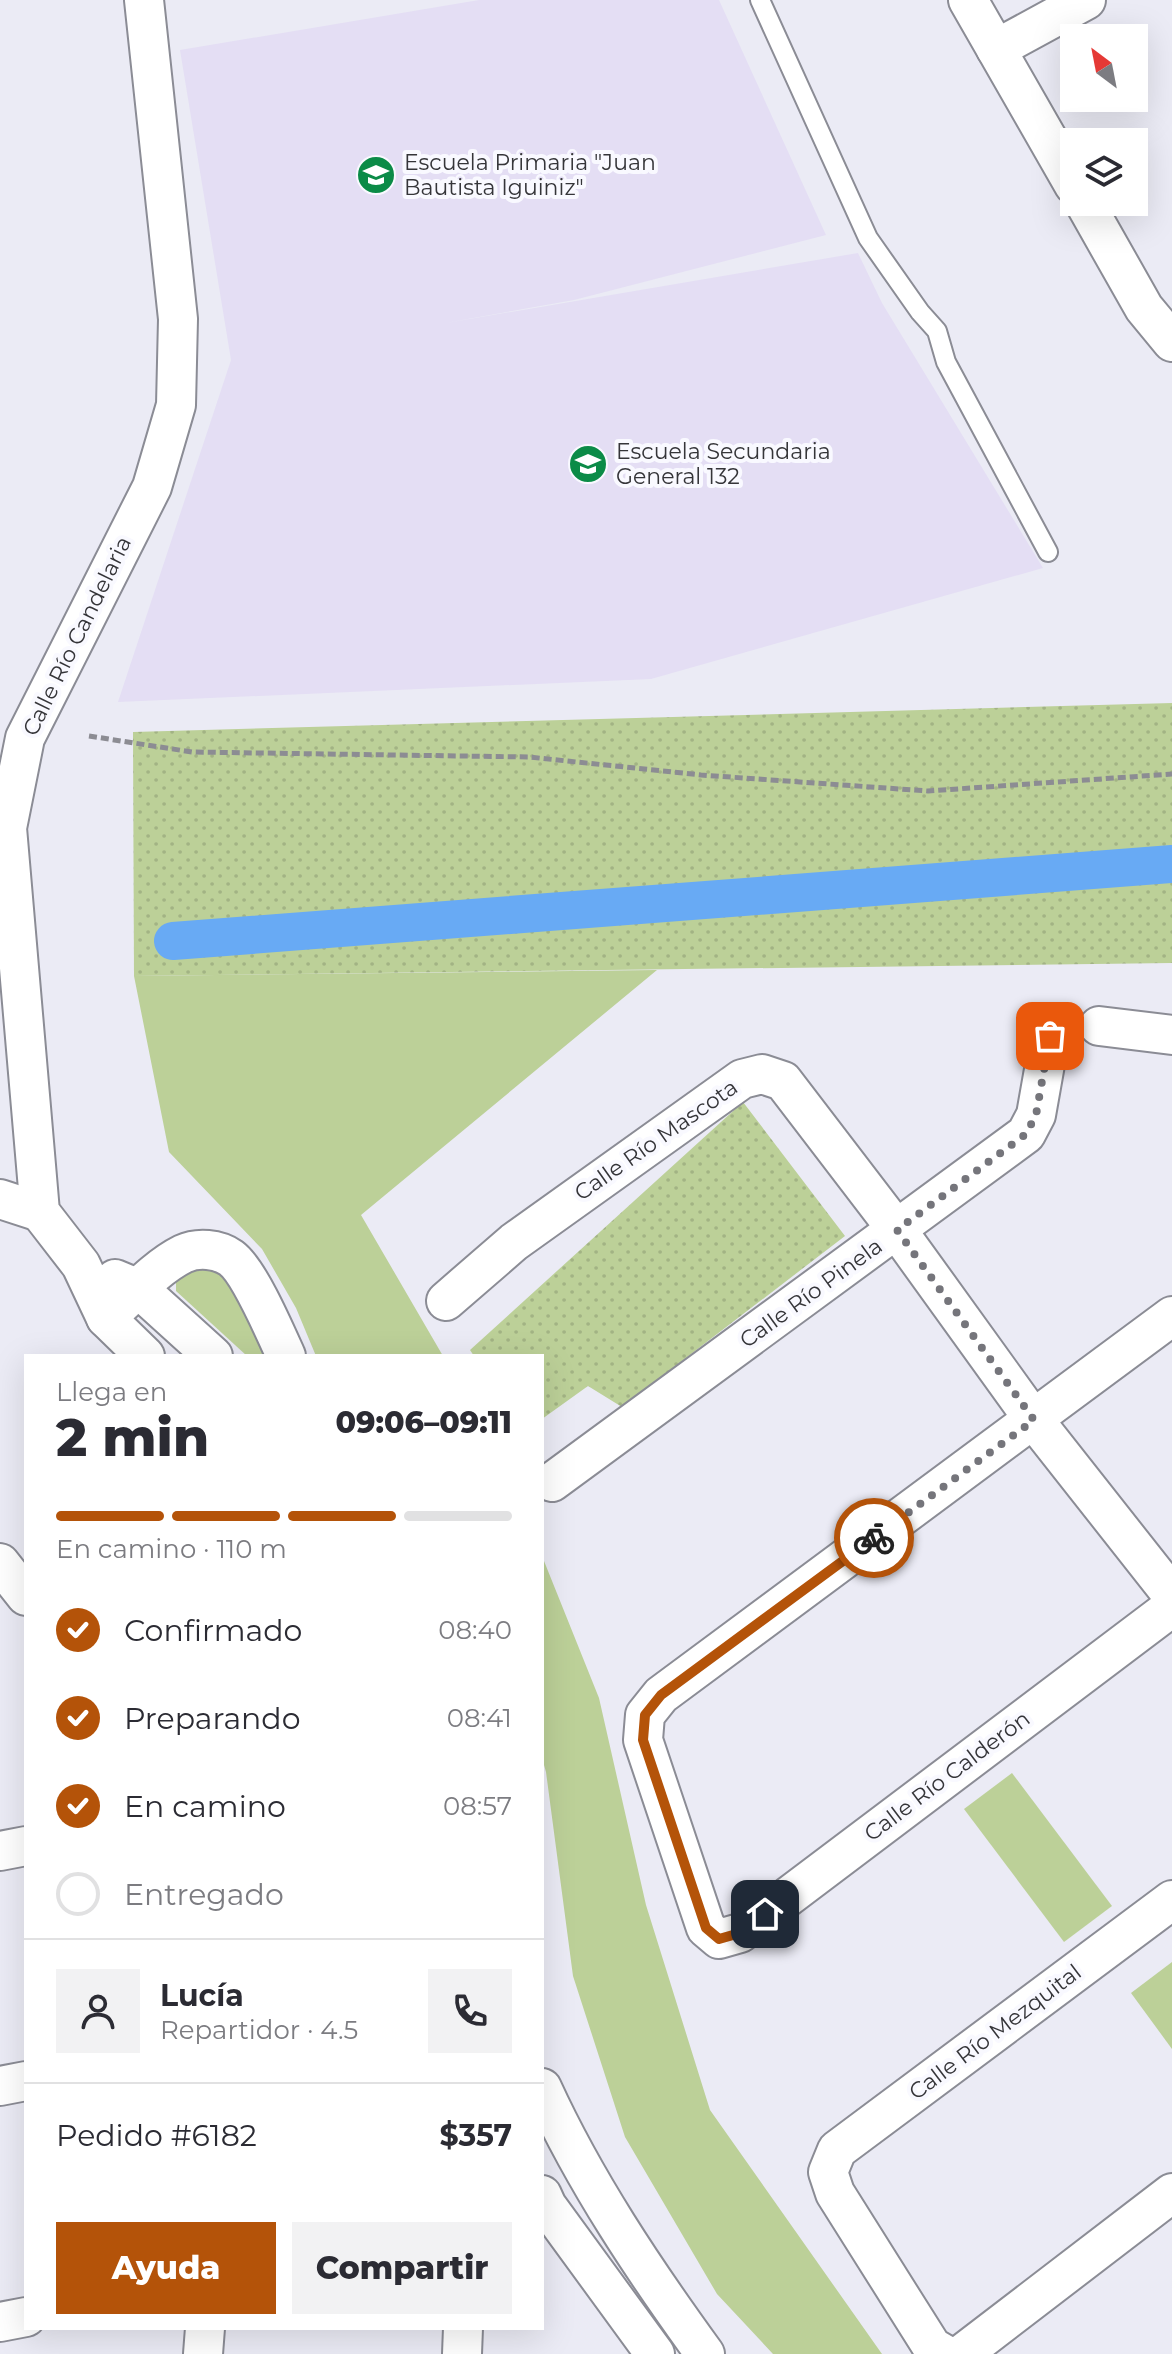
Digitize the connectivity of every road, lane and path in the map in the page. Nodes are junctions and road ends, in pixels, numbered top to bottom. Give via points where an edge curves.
1 (144, 0) edge
2 (760, 0) edge
3 (968, 0) edge
4 (1086, 0) edge
5 (996, 49) junction
6 (1060, 161) edge
7 (1092, 216) edge
8 (1172, 342) edge
9 (1048, 552) dead end
10 (89, 736) dead end
11 (1172, 774) edge
12 (1099, 1026) dead end
13 (1172, 1035) edge
14 (1050, 1036) dead end
15 (0, 1199) edge
16 (40, 1212) junction
17 (897, 1230) junction
18 (81, 1265) junction
19 (139, 1289) junction
20 (446, 1301) dead end
21 (1172, 1316) edge
22 (106, 1318) junction
23 (143, 1354) edge
24 (211, 1354) edge
25 (285, 1354) edge
26 (1034, 1420) junction
27 (552, 1482) dead end
28 (0, 1563) edge
29 (24, 1593) edge
30 (1172, 1595) edge
31 (24, 1597) edge
32 (0, 1603) edge
33 (1172, 1607) edge
34 (24, 1846) edge
35 (0, 1851) edge
36 (1172, 1900) edge
37 (24, 2081) edge
38 (0, 2086) edge
39 (544, 2092) edge
40 (592, 2183) junction
41 (1172, 2193) edge
42 (544, 2203) edge
43 (24, 2317) edge
44 (0, 2322) edge
45 (205, 2330) edge
46 (463, 2330) edge
47 (203, 2354) edge
48 (462, 2354) edge
49 (655, 2354) edge
50 (705, 2354) edge
51 (944, 2354) edge
52 (962, 2354) edge

1 - 16 street, Calle Río Candelaria via 178,319 176,405 152,487 25,738 7,828
2 - 9 lane via 868,238 937,331 946,362
3 - 5 street
4 - 5 street
5 - 6 street
7 - 8 street via 1144,308
10 - 11 path via 192,752 529,757 928,791
12 - 13 street
14 - 17 street, Calle Río Pinela via 1036,1115 1026,1134
15 - 16 street
16 - 18 street
17 - 20 street, Calle Río Mascota via 783,1081 762,1074 742,1079 514,1242
17 - 26 street, Calle Río Mascota
17 - 27 street, Calle Río Pinela
18 - 19 street
18 - 22 street
19 - 22 street
19 - 24 street
19 - 25 street via 186,1253 211,1249 233,1259
21 - 26 street
22 - 23 street
26 - 30 street, Calle Río Mascota
26 - 33 street, Calle Río Calderón via 661,1695 645,1715 643,1740 706,1928 719,1939 740,1933
28 - 29 street
31 - 32 street
34 - 35 street
36 - 51 street, Calle Río Mezquital via 837,2150 828,2172 835,2193 932,2347
37 - 38 street
39 - 40 street
40 - 42 street via 586,2201 572,2210
40 - 50 street
41 - 52 street
42 - 49 street
43 - 44 street
45 - 47 street
46 - 48 street

